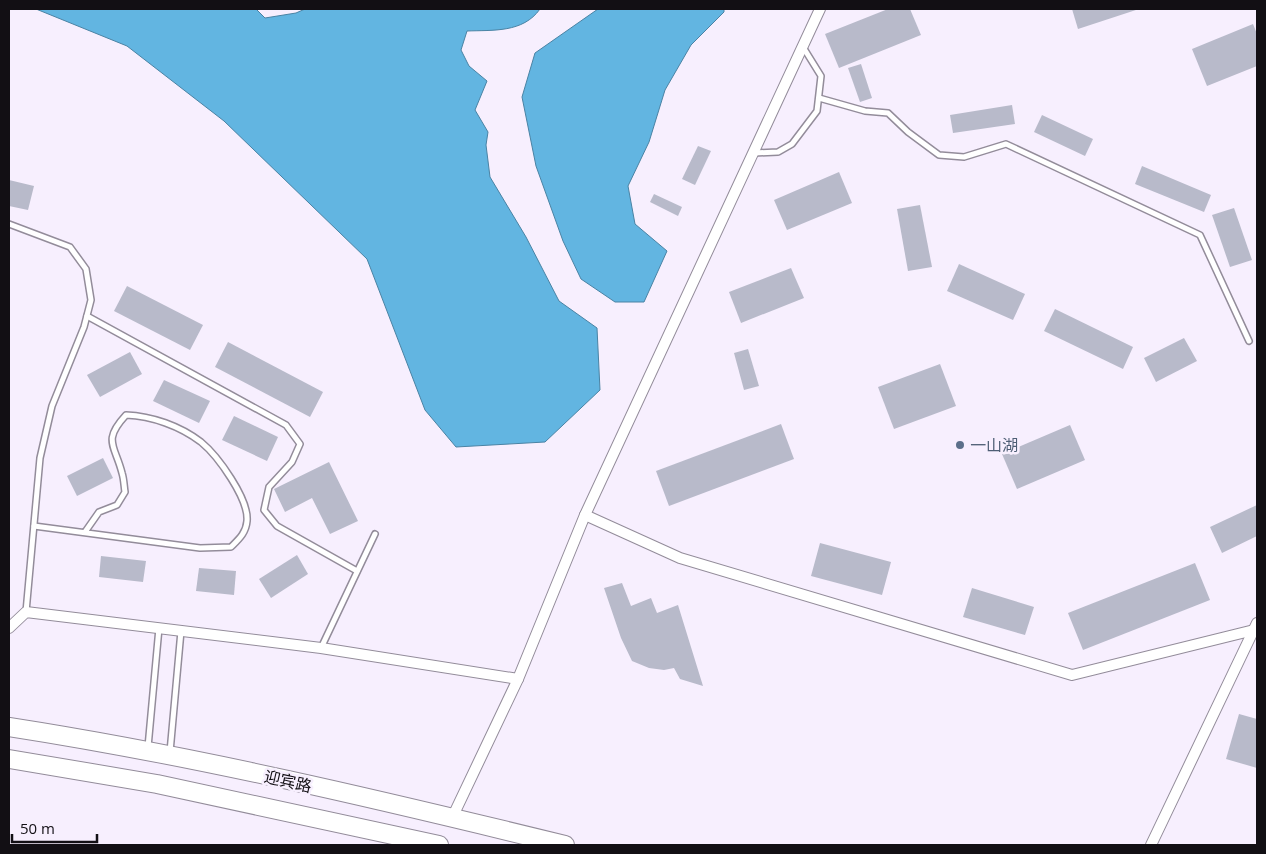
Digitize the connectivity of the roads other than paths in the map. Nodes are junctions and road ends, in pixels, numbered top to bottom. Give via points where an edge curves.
1 (817, 9) edge
2 (803, 47) junction
3 (819, 98) junction
4 (753, 153) junction
5 (9, 224) edge
6 (87, 316) junction
7 (1249, 341) dead end
8 (585, 515) junction
9 (34, 526) junction
10 (85, 532) junction
11 (374, 534) dead end
12 (357, 571) junction
13 (26, 612) junction
14 (1255, 627) edge
15 (9, 628) edge
16 (159, 628) junction
17 (180, 631) junction
18 (321, 648) junction
19 (518, 679) junction
20 (9, 728) edge
21 (147, 750) junction
22 (170, 755) junction
23 (9, 759) edge
24 (452, 818) junction
25 (439, 845) edge
26 (565, 845) edge
27 (1152, 845) edge

1 - 2 street
2 - 3 lane via 821,76
2 - 4 street
3 - 4 lane via 817,111 792,144 778,152
3 - 7 lane via 888,113 939,154 964,157 1006,144 1200,235
4 - 8 street
5 - 6 lane via 70,247 86,269 91,300
6 - 9 lane via 52,406 40,458
6 - 12 lane via 286,425 300,444 292,462 269,487 264,510 277,526
8 - 14 street via 680,558 1072,675
8 - 19 street
9 - 10 lane
9 - 13 lane
10 - 10 lane via 200,548 232,547 242,537 248,521 244,501 227,472 201,442 170,425 144,416 126,415 115,426 111,446 122,473 125,492 117,504 99,512
11 - 12 lane
12 - 18 lane
13 - 15 street
13 - 16 street
14 - 27 street
16 - 17 street
16 - 21 lane
17 - 18 street
17 - 22 lane
18 - 19 street
19 - 24 street
20 - 21 highway, 迎宾路
21 - 22 highway, 迎宾路
22 - 24 highway, 迎宾路
23 - 25 highway, 迎宾路 via 157,784
24 - 26 highway, 迎宾路

